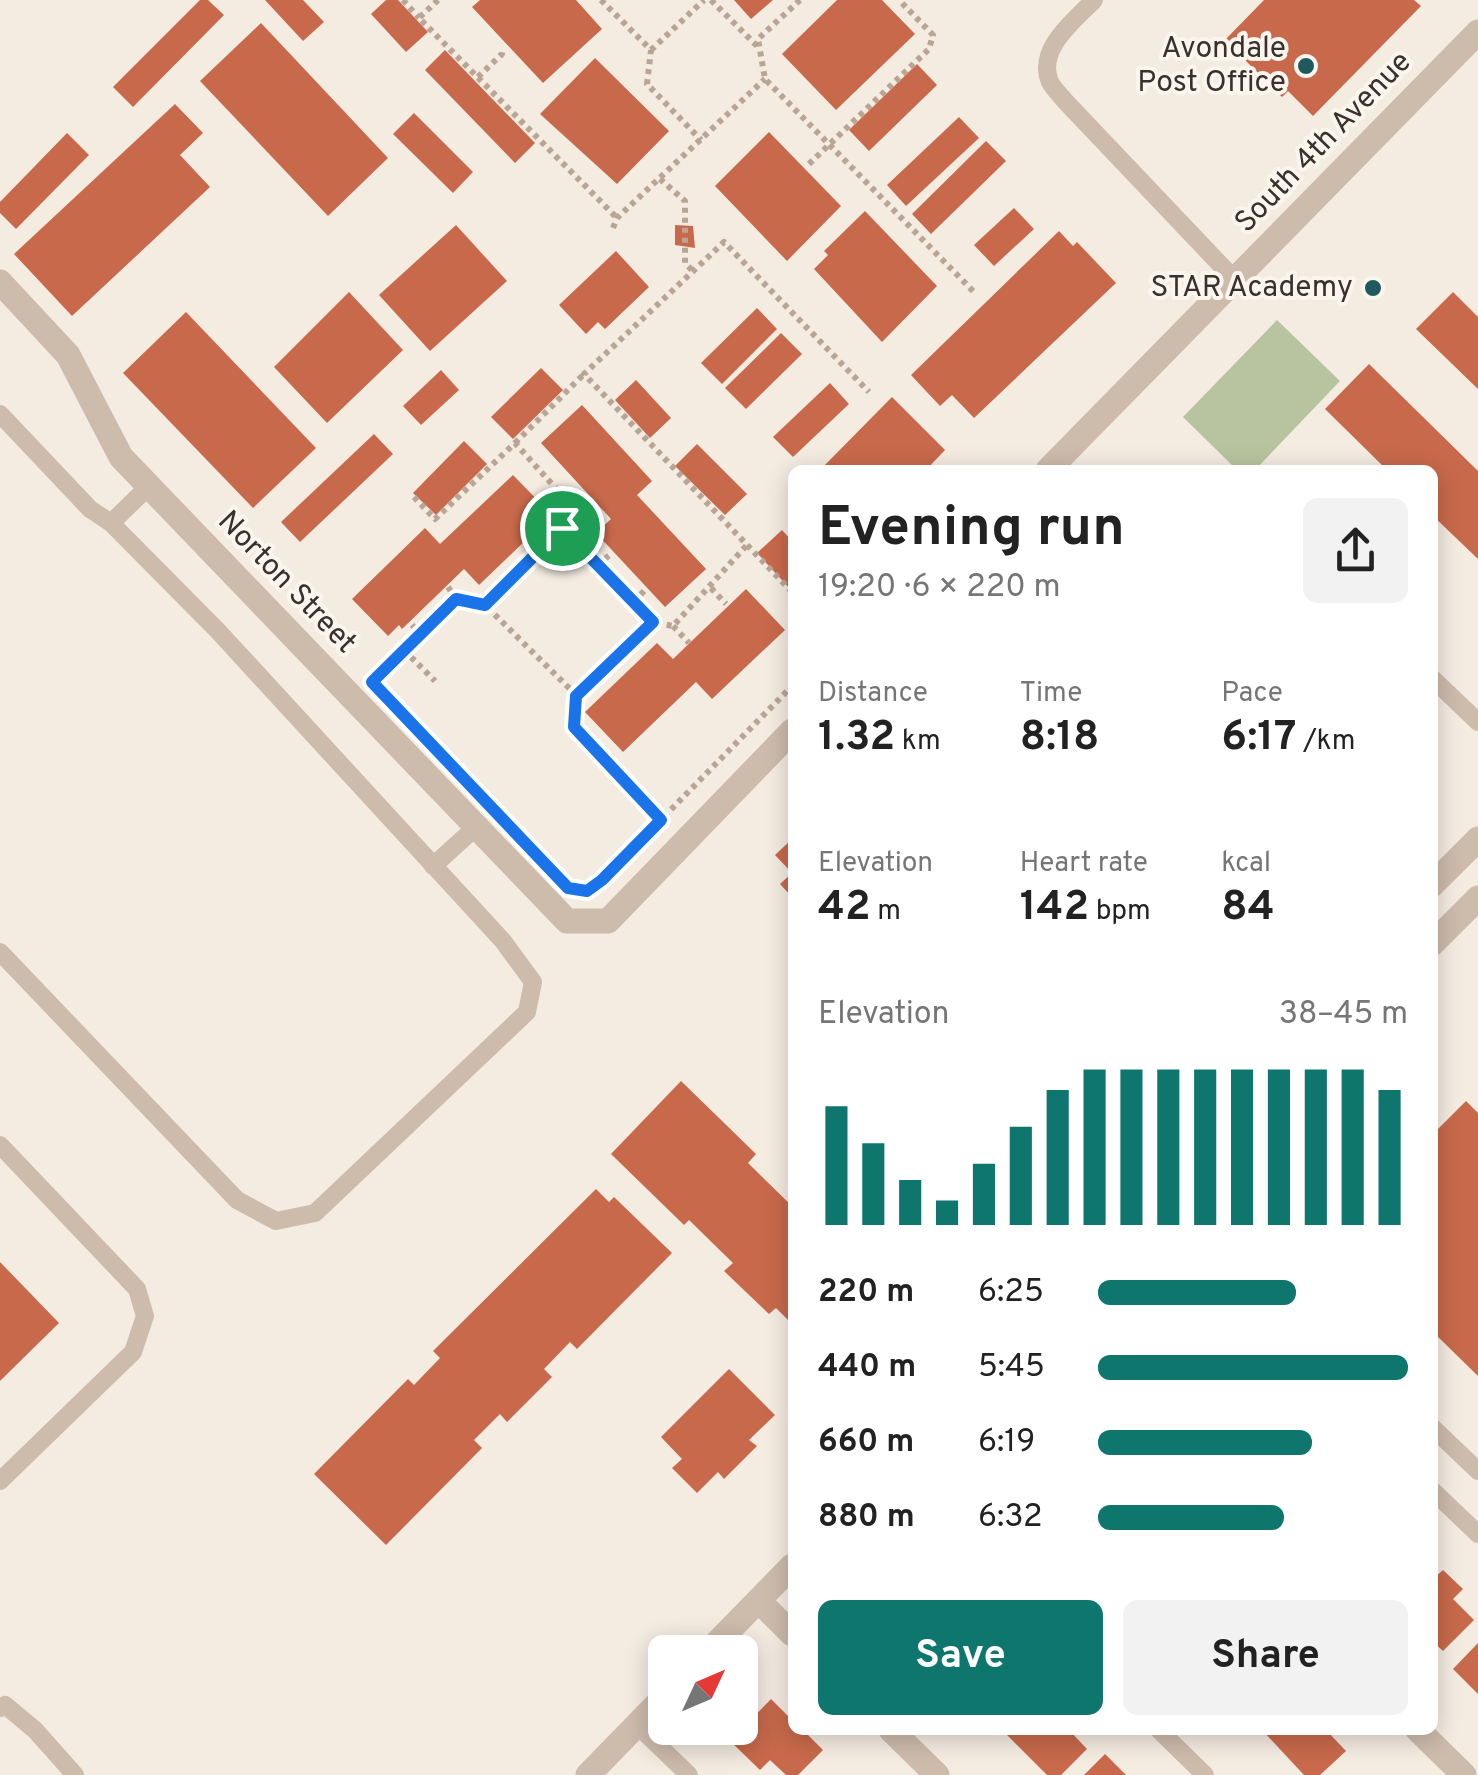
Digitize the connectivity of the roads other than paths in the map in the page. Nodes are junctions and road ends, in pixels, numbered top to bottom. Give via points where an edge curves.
1 (1094, 0) edge
2 (1478, 32) edge
3 (1235, 280) junction
4 (0, 282) edge
5 (0, 414) edge
6 (1053, 465) edge
7 (149, 486) junction
8 (111, 524) junction
9 (1438, 684) edge
10 (1478, 722) edge
11 (788, 735) edge
12 (476, 827) junction
13 (1478, 838) edge
14 (433, 866) junction
15 (1438, 879) edge
16 (1478, 898) edge
17 (1438, 938) edge
18 (0, 952) edge
19 (0, 1146) edge
20 (1438, 1432) edge
21 (1478, 1471) edge
22 (0, 1481) edge
23 (1438, 1496) edge
24 (1478, 1534) edge
25 (788, 1570) edge
26 (759, 1600) junction
27 (788, 1630) edge
28 (725, 1635) edge
29 (0, 1708) edge
30 (648, 1713) edge
31 (637, 1724) junction
32 (896, 1735) edge
33 (1165, 1735) edge
34 (1423, 1735) edge
35 (75, 1775) edge
36 (588, 1775) edge
37 (689, 1775) edge
38 (937, 1775) edge
39 (1206, 1775) edge
40 (1464, 1775) edge

1 - 3 lane via 1056,40 1049,80
2 - 3 street, South 4th Avenue
3 - 6 street, South 4th Avenue
4 - 7 street, Norton Street via 68,356 121,457
5 - 8 lane
7 - 8 lane
7 - 12 street, Norton Street
8 - 14 lane
9 - 10 lane
11 - 12 street, Norton Street via 608,920 567,921
12 - 14 lane
13 - 15 street
14 - 18 lane via 533,982 527,1012 315,1213 276,1221 237,1200
16 - 17 street
19 - 22 lane via 137,1289 145,1316 134,1352
20 - 21 lane
23 - 24 lane
25 - 26 street
26 - 27 street
26 - 28 street
29 - 35 lane via 34,1730
30 - 31 street
31 - 36 street
31 - 37 lane
32 - 38 street
33 - 39 lane
34 - 40 street

